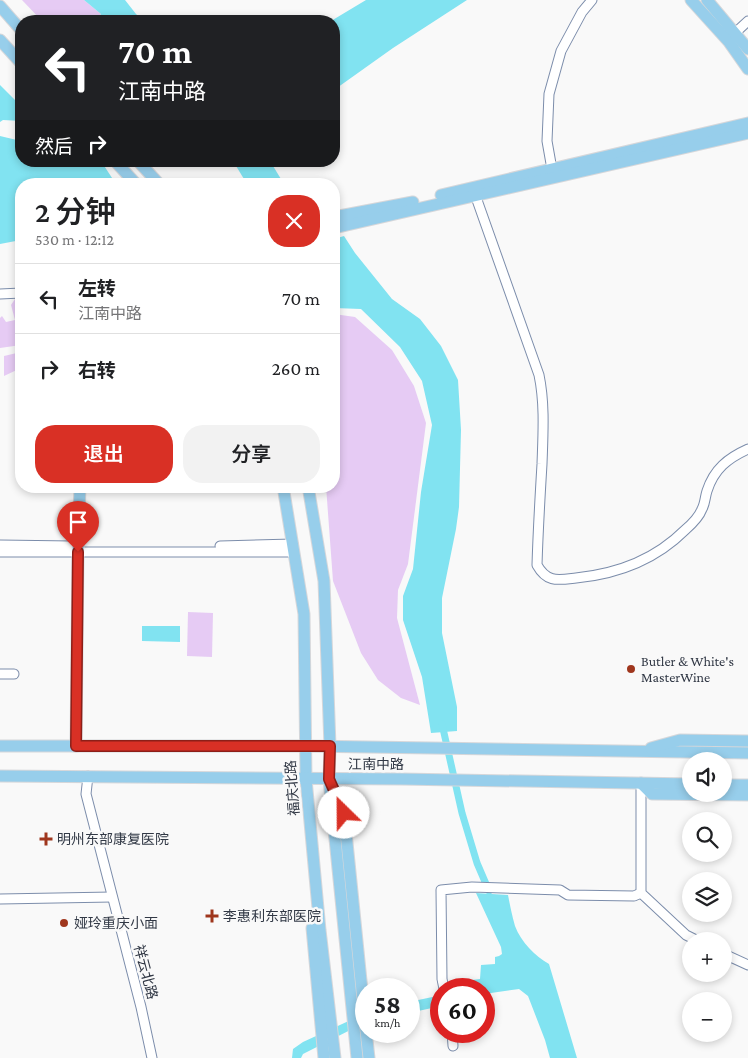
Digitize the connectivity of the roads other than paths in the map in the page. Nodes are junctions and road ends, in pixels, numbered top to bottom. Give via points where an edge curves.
1 (585, 0) edge
2 (592, 0) edge
3 (691, 0) edge
4 (707, 0) edge
5 (0, 6) edge
6 (748, 21) edge
7 (15, 23) edge
8 (735, 33) junction
9 (0, 40) edge
10 (748, 49) edge
11 (15, 56) edge
12 (748, 69) edge
13 (748, 123) edge
14 (748, 133) edge
15 (120, 167) edge
16 (143, 167) edge
17 (551, 173) junction
18 (131, 178) edge
19 (154, 178) edge
20 (476, 191) junction
21 (340, 216) edge
22 (340, 226) edge
23 (15, 293) edge
24 (0, 294) edge
25 (748, 448) edge
26 (80, 493) edge
27 (284, 493) edge
28 (309, 493) edge
29 (0, 545) edge
30 (293, 548) junction
31 (78, 549) junction
32 (0, 552) edge
33 (0, 674) edge
34 (14, 674) dead end
35 (748, 741) edge
36 (0, 746) edge
37 (76, 746) junction
38 (305, 746) junction
39 (330, 746) junction
40 (636, 751) junction
41 (748, 753) edge
42 (0, 776) edge
43 (88, 776) junction
44 (306, 779) junction
45 (329, 779) junction
46 (641, 783) junction
47 (682, 784) edge
48 (732, 784) edge
49 (748, 785) edge
50 (748, 796) edge
51 (641, 892) junction
52 (112, 897) junction
53 (0, 899) edge
54 (683, 932) edge
55 (732, 958) edge
56 (748, 966) edge
57 (361, 978) edge
58 (442, 978) edge
59 (367, 1043) edge
60 (453, 1043) edge
61 (453, 1046) dead end
62 (152, 1058) edge
63 (324, 1058) edge
64 (335, 1058) edge
65 (357, 1058) edge
66 (369, 1058) edge

1 - 17 street via 577,9 555,54 543,97 544,150
2 - 17 street via 561,51 548,94 547,141
3 - 12 main road via 729,42
4 - 8 main road
5 - 7 main road
6 - 8 street
8 - 10 main road
9 - 11 main road
13 - 17 main road
14 - 17 main road
15 - 18 main road
16 - 19 main road
17 - 20 main road
20 - 21 main road
20 - 22 main road
20 - 25 street via 542,391 544,410 537,565 542,573 559,580 585,577 614,571 661,550 695,520 702,509 712,476 725,462
23 - 24 street
26 - 31 main road
27 - 30 main road, 福庆北路
28 - 39 main road via 324,581
29 - 31 street
30 - 31 street
30 - 38 main road, 福庆北路 via 304,614
31 - 32 street
31 - 37 main road
33 - 34 street
35 - 40 main road via 680,740
36 - 37 main road, 江南中路
37 - 38 main road, 江南中路
38 - 39 main road, 江南中路
38 - 44 main road, 福庆北路
39 - 40 main road, 江南中路
39 - 45 main road
40 - 41 main road
42 - 43 main road, 江南中路
43 - 44 main road, 江南中路
43 - 52 street, 祥云北路 via 86,794
44 - 45 main road, 江南中路
44 - 63 main road via 304,847
44 - 64 main road, 福庆北路
45 - 46 main road, 江南中路
45 - 57 main road via 344,813
45 - 65 main road
46 - 47 main road, 江南中路
46 - 50 main road via 652,794
46 - 51 street
48 - 49 main road
51 - 54 street
51 - 58 street via 634,896 513,888 441,890
52 - 53 street
52 - 62 street, 祥云北路
55 - 56 street
59 - 66 main road
60 - 61 street

